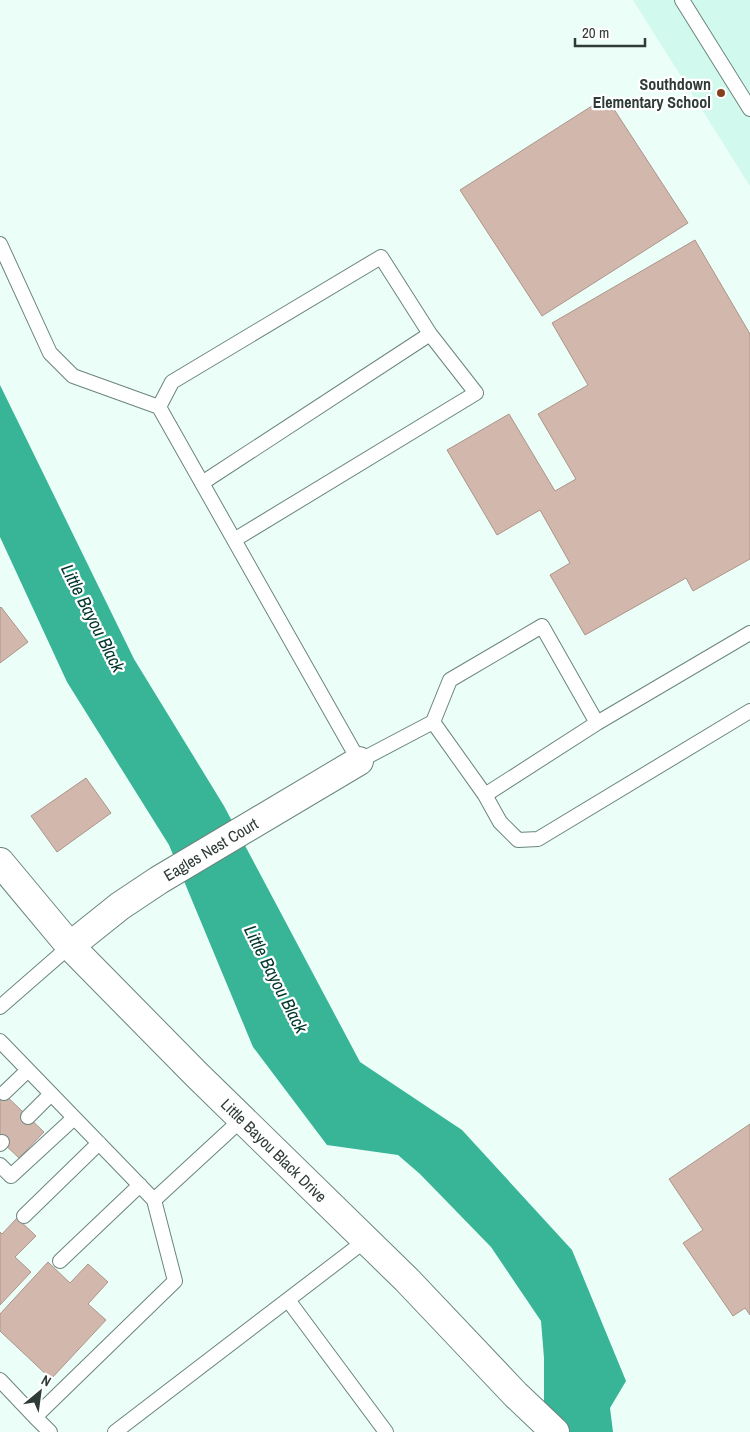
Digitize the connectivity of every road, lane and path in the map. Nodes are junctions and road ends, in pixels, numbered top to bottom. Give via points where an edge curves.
1 (682, 0) edge
2 (750, 109) edge
3 (0, 244) edge
4 (430, 334) junction
5 (159, 407) junction
6 (202, 483) junction
7 (234, 540) junction
8 (750, 633) edge
9 (750, 711) edge
10 (433, 722) junction
11 (597, 723) junction
12 (359, 761) junction
13 (484, 795) junction
14 (0, 862) edge
15 (70, 946) junction
16 (0, 1007) edge
17 (3, 1050) edge
18 (28, 1070) junction
19 (4, 1093) dead end
20 (51, 1094) junction
21 (28, 1117) dead end
22 (74, 1118) junction
23 (242, 1119) junction
24 (99, 1143) junction
25 (0, 1165) edge
26 (140, 1186) junction
27 (154, 1200) junction
28 (24, 1216) dead end
29 (366, 1240) junction
30 (60, 1261) dead end
31 (288, 1300) junction
32 (0, 1380) edge
33 (36, 1417) junction
34 (50, 1432) edge
35 (115, 1432) edge
36 (386, 1432) edge
37 (555, 1432) edge

1 - 2 lane
3 - 5 lane via 50,352 74,376
4 - 5 lane via 381,257 172,382
4 - 6 lane
4 - 7 lane via 476,393
5 - 6 lane
6 - 7 lane
7 - 12 lane
8 - 11 lane
9 - 13 lane via 538,839 518,840 500,822
10 - 11 lane via 450,680 542,626
10 - 12 lane
10 - 13 lane
11 - 13 lane
12 - 15 main road, Eagles Nest Court via 160,880 120,906
14 - 15 main road, Little Bayou Black Drive
15 - 16 lane
15 - 23 main road, Little Bayou Black Drive
17 - 18 lane
18 - 19 lane
18 - 20 lane
20 - 21 lane
20 - 22 lane
22 - 24 lane
22 - 25 lane via 12,1176
23 - 27 lane
23 - 29 main road, Little Bayou Black Drive
24 - 26 lane
24 - 28 lane
26 - 27 lane
26 - 30 lane
27 - 33 lane via 175,1281
29 - 31 lane
29 - 37 main road, Little Bayou Black Drive
31 - 35 lane
31 - 36 lane
32 - 33 lane
33 - 34 lane

